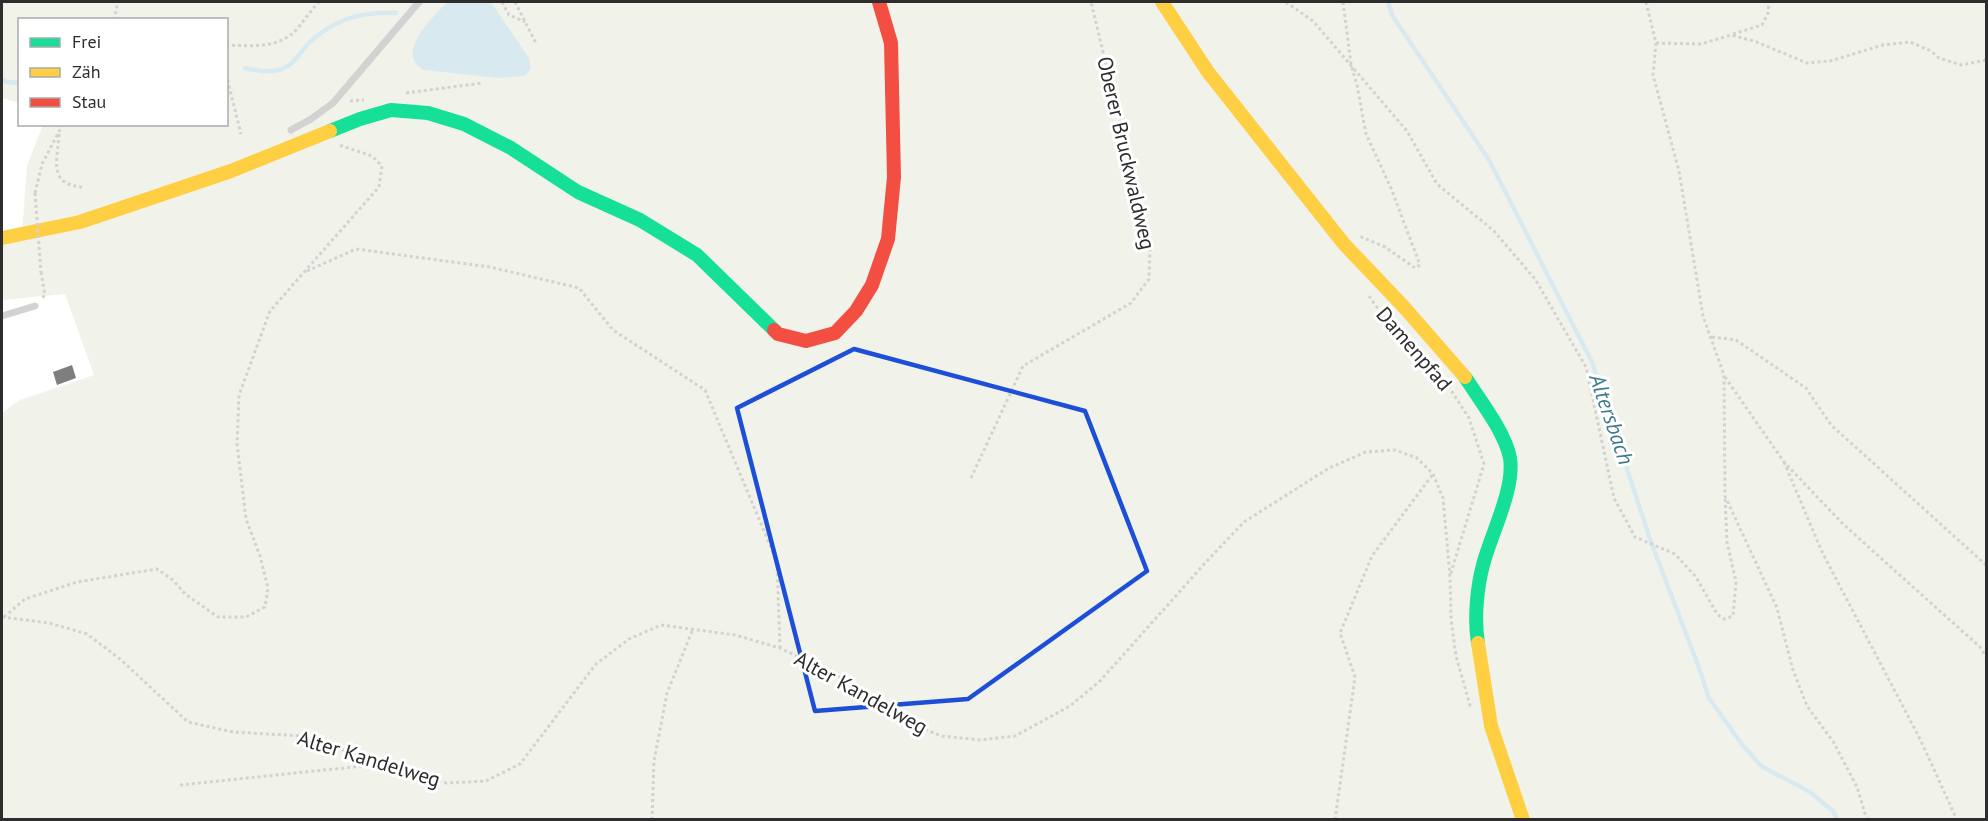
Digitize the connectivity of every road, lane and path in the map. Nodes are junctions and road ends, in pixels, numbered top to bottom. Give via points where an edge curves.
1 (118, 2) edge
2 (319, 2) edge
3 (419, 2) edge
4 (502, 2) edge
5 (515, 2) edge
6 (879, 2) edge
7 (1091, 2) edge
8 (1162, 2) edge
9 (1286, 2) edge
10 (1343, 2) edge
11 (1646, 2) edge
12 (1769, 2) edge
13 (114, 18) edge
14 (526, 23) junction
15 (1731, 35) junction
16 (1656, 43) junction
17 (228, 45) edge
18 (537, 45) dead end
19 (1986, 60) edge
20 (1351, 64) junction
21 (228, 82) edge
22 (62, 126) edge
23 (291, 130) dead end
24 (59, 133) junction
25 (241, 134) dead end
26 (321, 135) junction
27 (82, 187) dead end
28 (2, 238) edge
29 (1344, 244) junction
30 (306, 271) junction
31 (1369, 296) dead end
32 (35, 306) joint
33 (2, 316) edge
34 (1712, 337) junction
35 (1724, 375) junction
36 (1784, 462) junction
37 (1434, 474) junction
38 (971, 478) dead end
39 (1725, 496) junction
40 (1986, 565) edge
41 (3, 617) edge
42 (693, 629) junction
43 (780, 648) junction
44 (1986, 657) edge
45 (384, 764) junction
46 (180, 785) dead end
47 (652, 819) edge
48 (1335, 819) edge
49 (1523, 819) edge
50 (1867, 819) edge
51 (1957, 819) edge

1 - 13 path
2 - 17 path via 281,42
3 - 23 lane via 333,103
4 - 14 path via 509,15
5 - 14 path
6 - 26 street via 891,43 894,177 888,239 872,285 856,311 835,333 806,341 778,334 697,255 640,220 578,192 511,148 464,124 428,112 391,110
7 - 38 path, Oberer Bruckwaldweg via 1150,247 1149,279 1131,303 1023,366
8 - 29 street via 1208,72
9 - 20 path via 1313,21
10 - 20 path
11 - 16 path
12 - 15 path via 1762,25
14 - 18 path
15 - 16 path via 1701,44
15 - 19 path via 1807,63 1910,42 1961,65
16 - 34 path via 1653,75 1679,171 1703,316
20 - 29 path via 1366,134 1420,265 1415,268 1385,247 1358,235 1349,236
20 - 39 path via 1407,131 1437,184 1494,231 1535,279 1586,367 1614,498 1635,537 1675,554 1724,619 1733,616 1736,582 1727,542
21 - 25 path
22 - 24 path
24 - 27 path via 56,167 60,179 70,186
24 - 32 path, bridge via 42,164 35,193 45,295
26 - 28 street via 142,202 80,222
26 - 30 path via 372,156 382,166 379,187
29 - 49 street via 1465,377 1499,429 1510,458 1508,490 1478,590 1477,638 1491,726
30 - 41 path via 270,311 239,395 237,444 246,519 268,588 265,607 246,617 218,617 157,569 76,582 25,599
30 - 43 path via 356,249 490,267 579,288 613,330 705,390 777,562
31 - 37 path, Damenpfad via 1389,324 1444,379 1469,418 1484,464 1450,578 1443,498
32 - 33 lane
34 - 35 path
34 - 40 path via 1736,340 1806,388 1832,425
35 - 36 path
35 - 39 path
36 - 44 path via 1843,524 1980,647
36 - 51 path via 1822,552 1921,741
37 - 43 path, Alter Kandelweg via 1417,458 1395,450 1366,452 1290,491 1244,522 1100,681 1070,706 1015,736 980,740 942,736 918,727 844,680
37 - 48 path via 1372,556 1340,633 1355,677
39 - 50 path via 1777,608 1807,706 1834,742 1857,787
41 - 45 path, Alter Kandelweg via 49,623 87,634 120,658 188,722 233,732 303,736
42 - 43 path, Alter Kandelweg via 735,634
42 - 45 path, Alter Kandelweg via 661,625 629,639 596,664 520,764 486,781 446,783
42 - 47 path via 667,693 654,761
45 - 46 path

